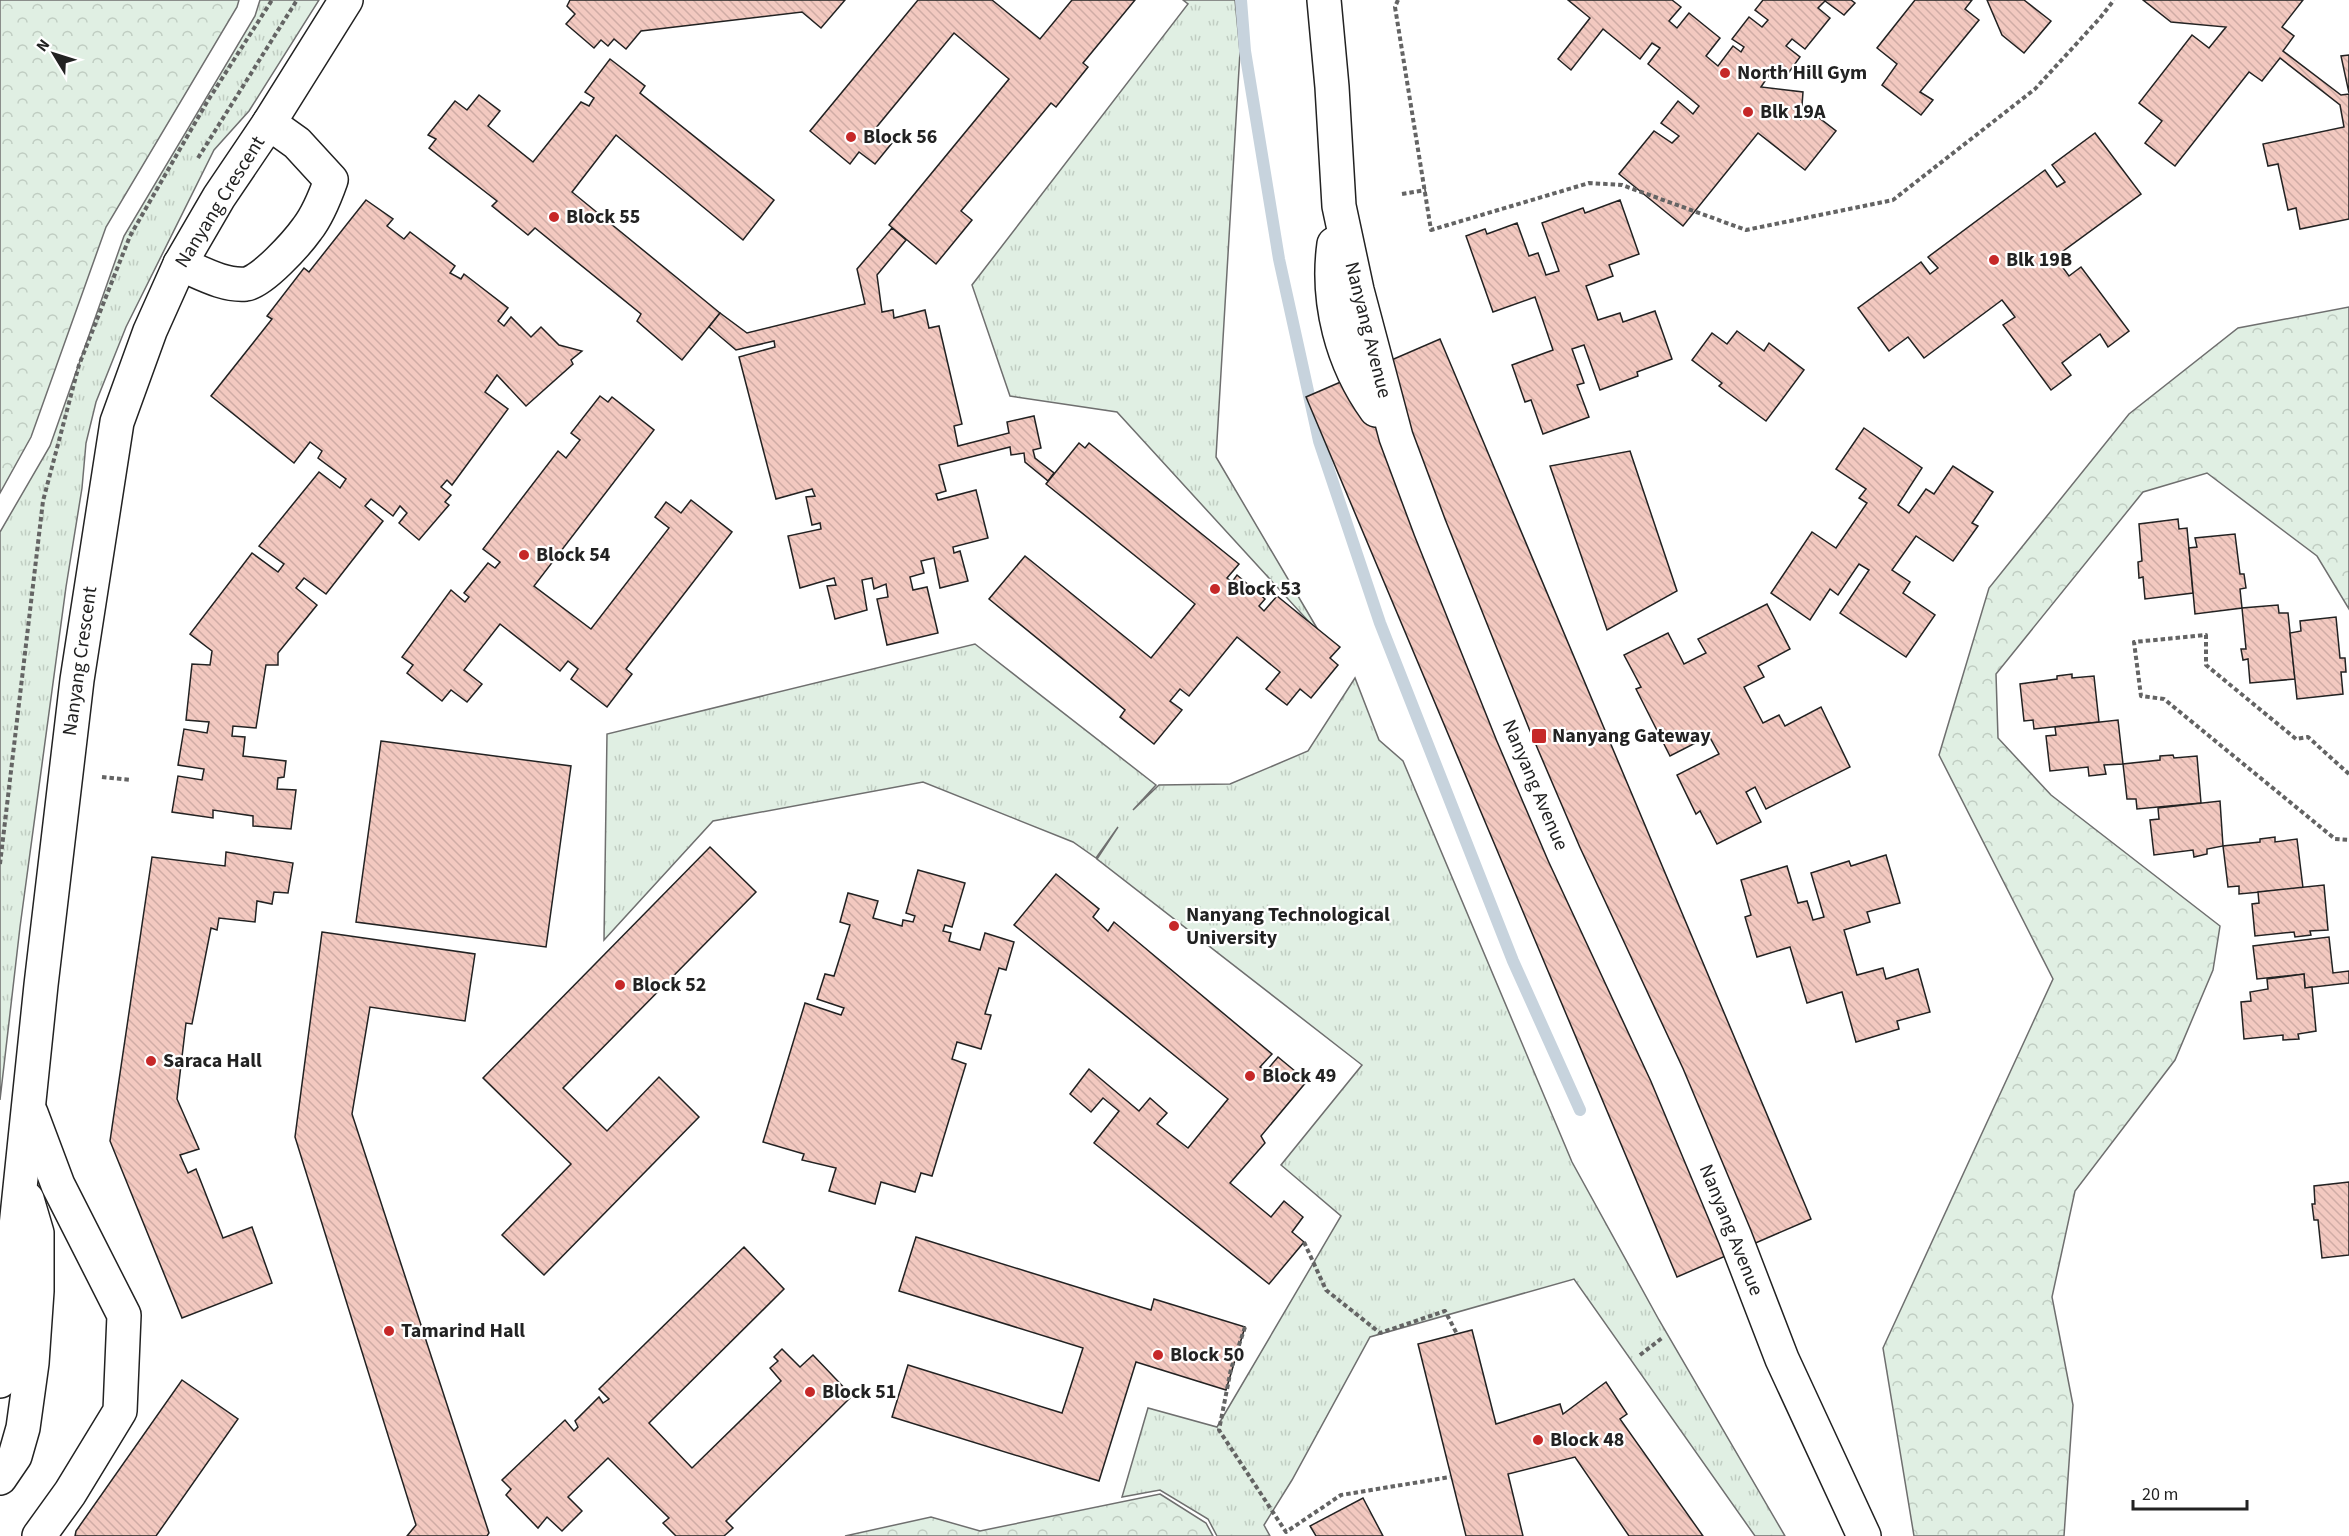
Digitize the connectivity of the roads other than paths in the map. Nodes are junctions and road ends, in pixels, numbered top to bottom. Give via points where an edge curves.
1 (346, 0) edge
2 (358, 0) edge
3 (1324, 0) edge
4 (269, 123) junction
5 (180, 264) junction
6 (28, 1106) junction
7 (20, 1178) junction
8 (0, 1381) edge
9 (0, 1478) edge
10 (39, 1536) edge
11 (1864, 1536) edge

1 - 4 street, Nanyang Crescent
2 - 4 street via 349,22 311,81
3 - 11 street, Nanyang Avenue via 1339,206 1396,437 1518,746 1667,1076 1782,1359
4 - 5 street, Nanyang Crescent
4 - 5 street via 297,143 331,180 307,229 268,271 248,284 226,282
5 - 6 street, Nanyang Crescent via 150,331 117,422 77,680
6 - 7 street, Nanyang Crescent
6 - 10 street via 58,1185 124,1315 120,1411
7 - 8 street, Nanyang Crescent
7 - 9 street via 37,1233 36,1303 24,1428 15,1456

